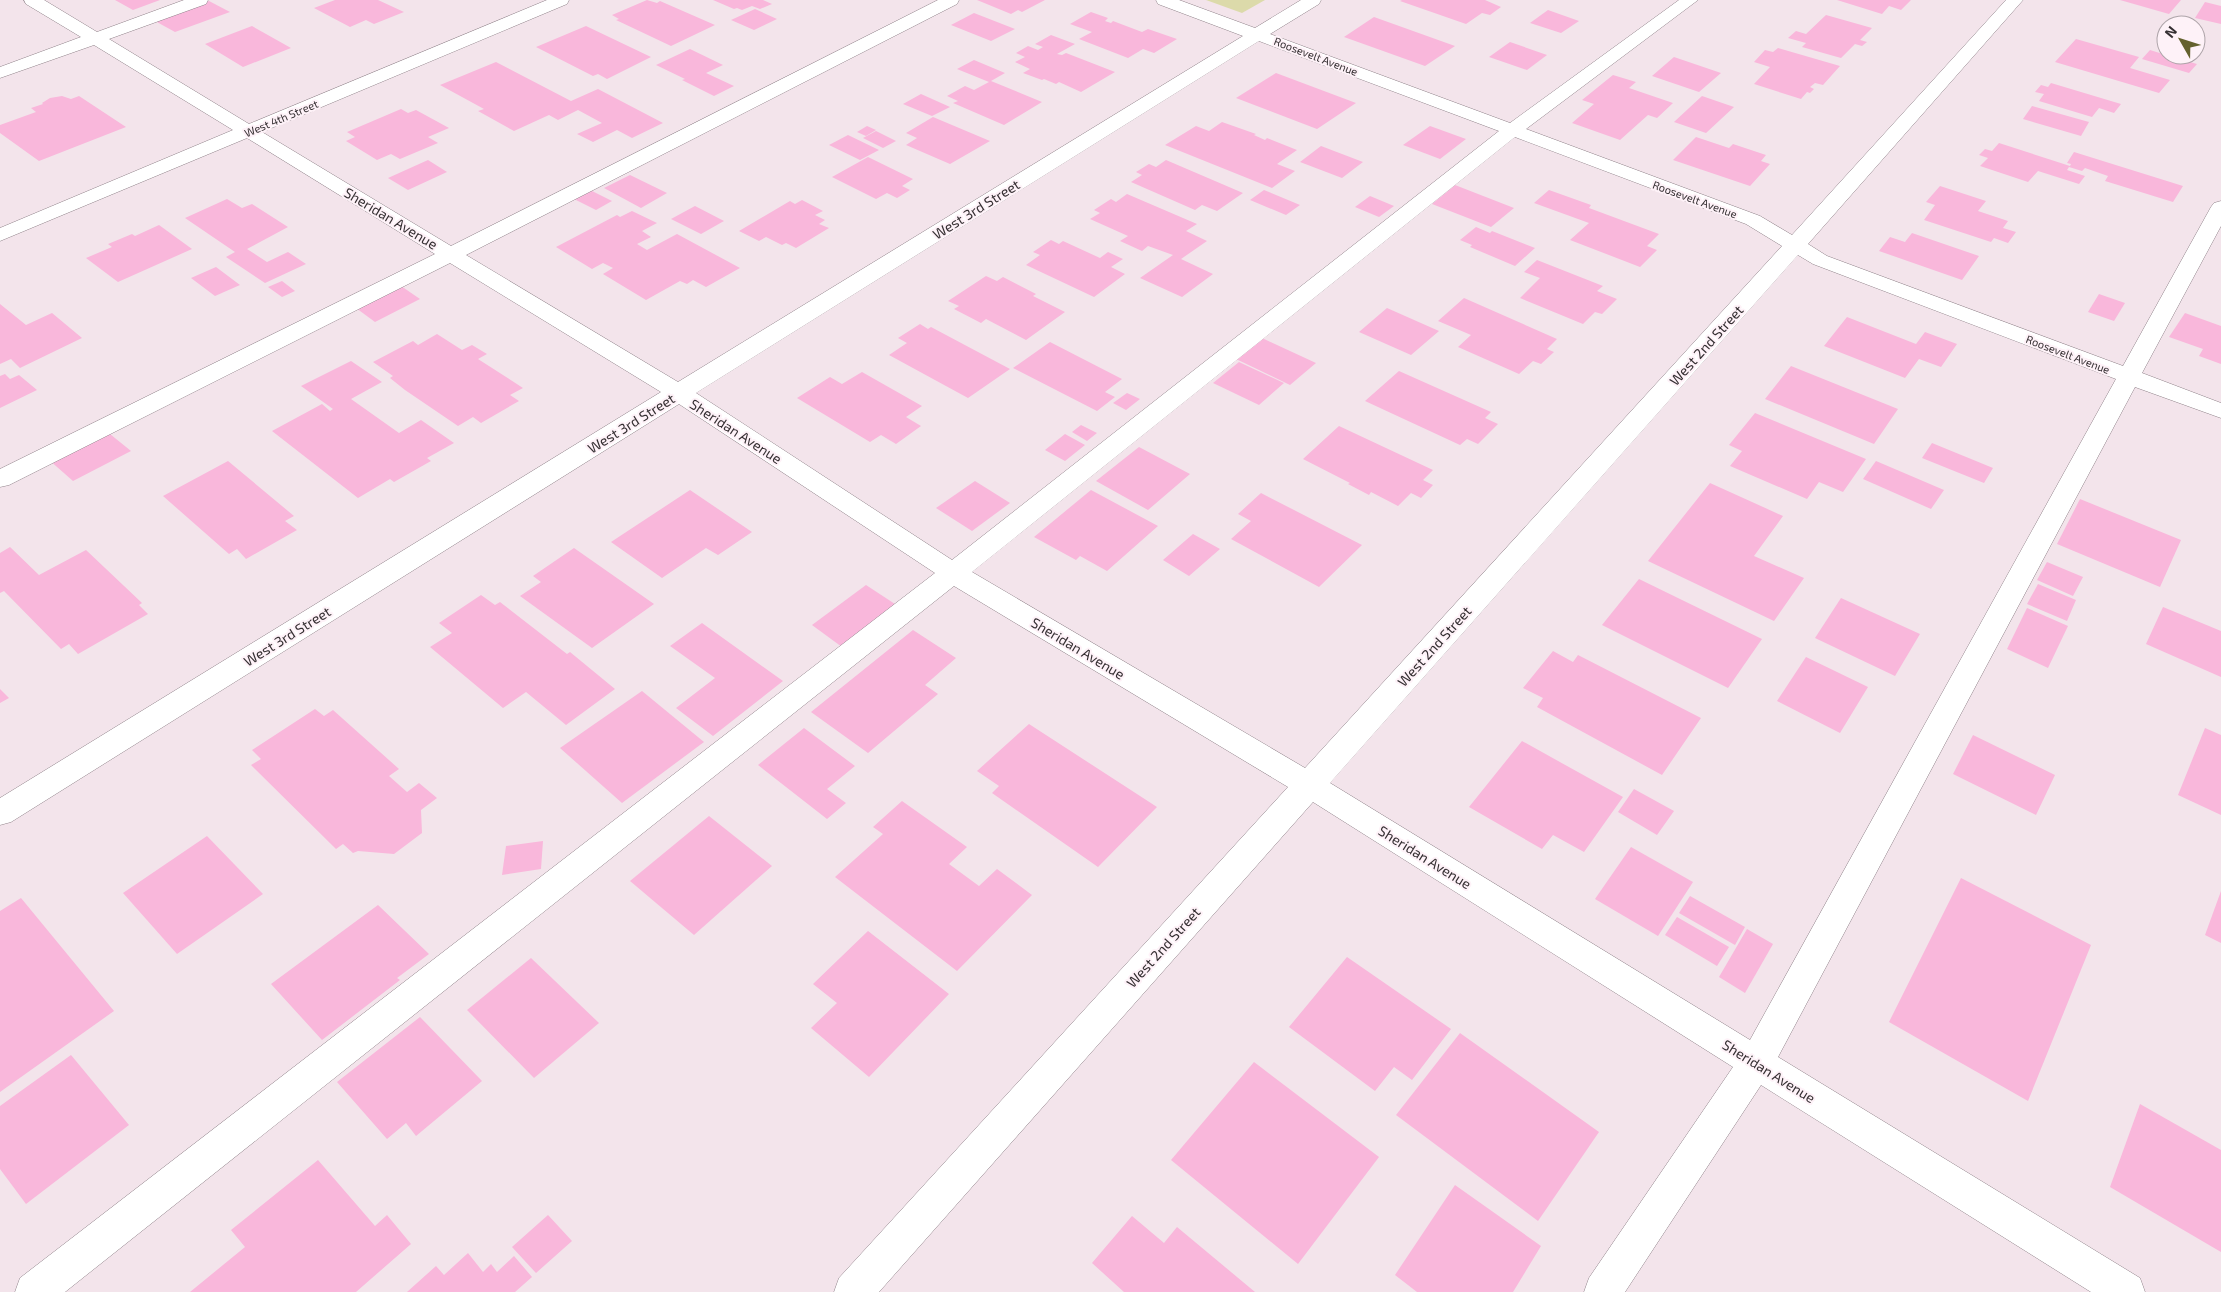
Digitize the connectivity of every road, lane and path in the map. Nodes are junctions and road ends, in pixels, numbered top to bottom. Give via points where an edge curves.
1 (32, 0) edge
2 (200, 0) edge
3 (561, 0) edge
4 (951, 0) edge
5 (1164, 0) edge
6 (1313, 0) edge
7 (1690, 0) edge
8 (2015, 0) edge
9 (1258, 34) junction
10 (96, 39) junction
11 (0, 73) edge
12 (248, 131) junction
13 (1511, 131) junction
14 (2221, 207) edge
15 (0, 235) edge
16 (1796, 246) junction
17 (450, 254) junction
18 (2128, 376) junction
19 (679, 393) junction
20 (2221, 411) edge
21 (0, 479) edge
22 (953, 573) junction
23 (1309, 785) junction
24 (0, 813) edge
25 (1756, 1063) junction
26 (34, 1292) edge
27 (853, 1292) edge
28 (1603, 1292) edge
29 (2126, 1292) edge

1 - 10 street, Sheridan Avenue
2 - 10 street
3 - 12 street, West 4th Street
4 - 17 street
5 - 9 street, Roosevelt Avenue
6 - 9 street, West 3rd Street
7 - 13 street
8 - 16 street, West 2nd Street
9 - 13 street, Roosevelt Avenue
9 - 19 street, West 3rd Street
10 - 11 street
10 - 12 street, Sheridan Avenue
12 - 15 street, West 4th Street
12 - 17 street, Sheridan Avenue
13 - 16 street, Roosevelt Avenue via 1753,220
13 - 22 street
14 - 18 street
16 - 18 street, Roosevelt Avenue via 1820,260
16 - 23 street, West 2nd Street
17 - 19 street, Sheridan Avenue
17 - 21 street
18 - 20 street, Roosevelt Avenue
18 - 25 street
19 - 22 street, Sheridan Avenue
19 - 24 street, West 3rd Street
22 - 23 street, Sheridan Avenue
22 - 26 street
23 - 25 street, Sheridan Avenue
23 - 27 street, West 2nd Street
25 - 28 street
25 - 29 street, Sheridan Avenue

